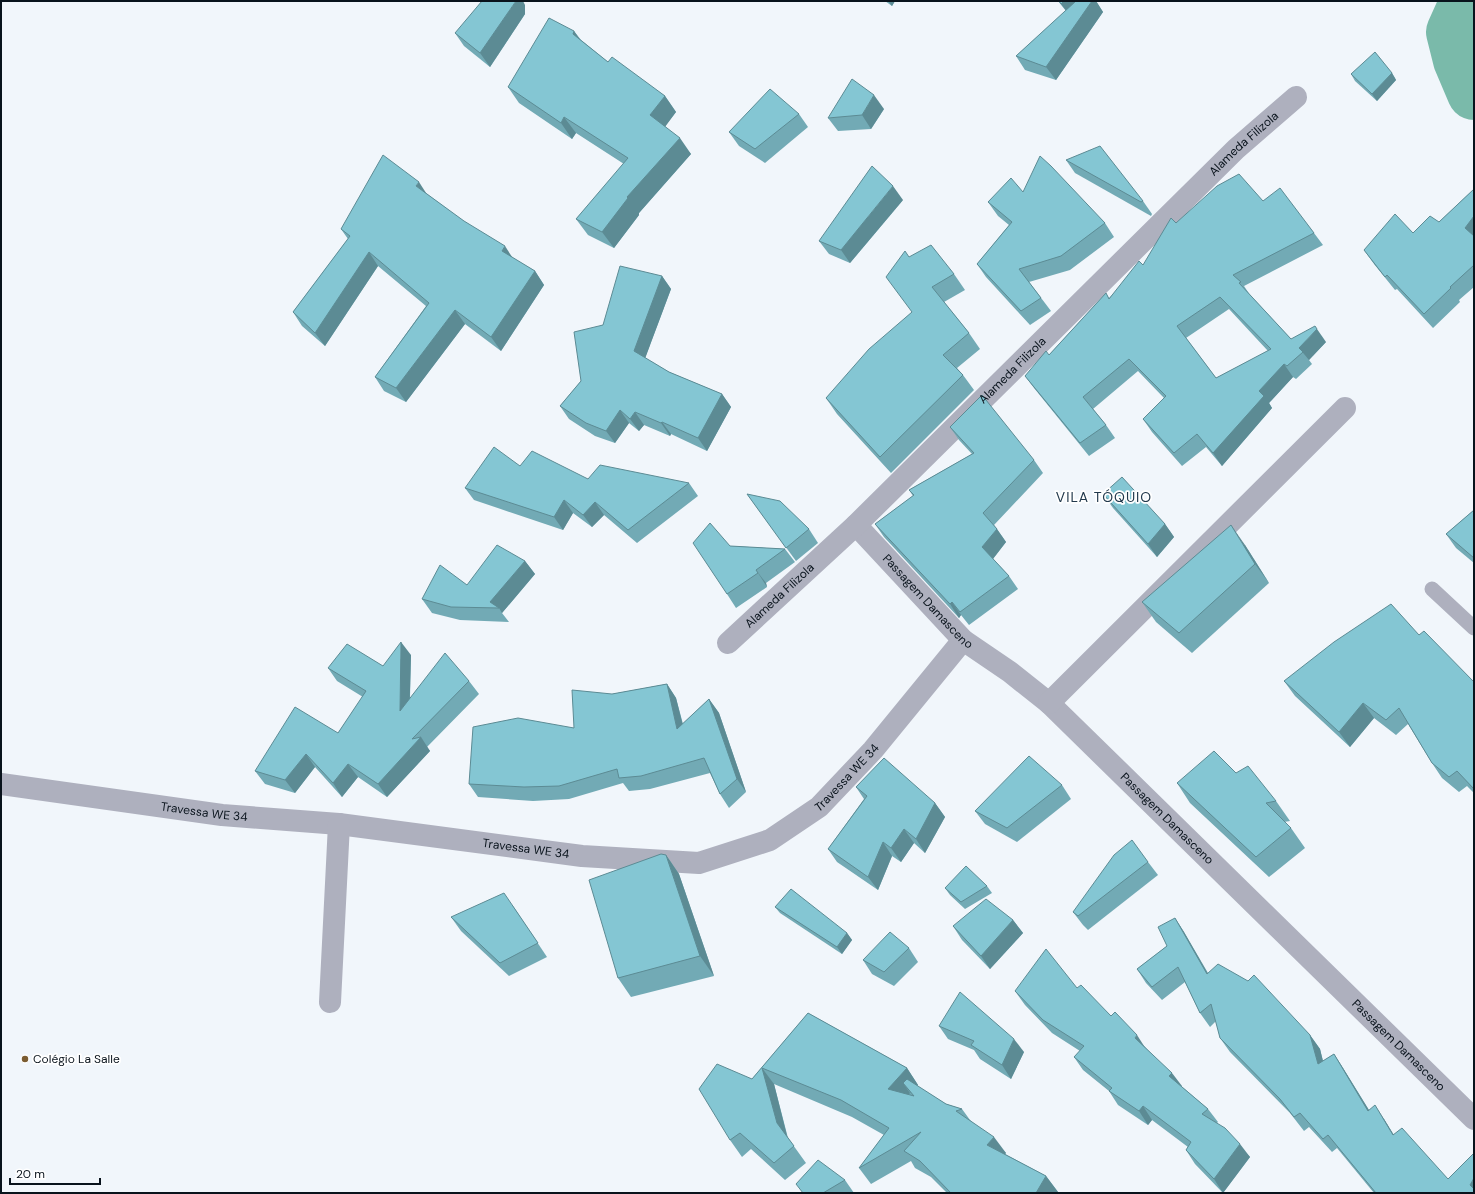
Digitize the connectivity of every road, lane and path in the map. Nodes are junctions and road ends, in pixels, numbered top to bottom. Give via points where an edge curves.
1 (1296, 97) dead end
2 (1345, 408) dead end
3 (856, 525) junction
4 (1432, 589) dead end
5 (1474, 628) edge
6 (963, 640) junction
7 (728, 643) dead end
8 (1049, 703) junction
9 (1, 784) edge
10 (339, 824) junction
11 (330, 1002) dead end
12 (1474, 1119) edge

1 - 3 street, Alameda Filizola via 1236,149
2 - 8 street
3 - 6 street, Passagem Damasceno
3 - 7 street, Alameda Filizola
4 - 5 lane
6 - 8 street, Passagem Damasceno
6 - 10 street, Travessa WE 34 via 873,750 819,807 770,840 699,863 582,856
8 - 12 street, Passagem Damasceno
9 - 10 street, Travessa WE 34 via 222,815
10 - 11 street

